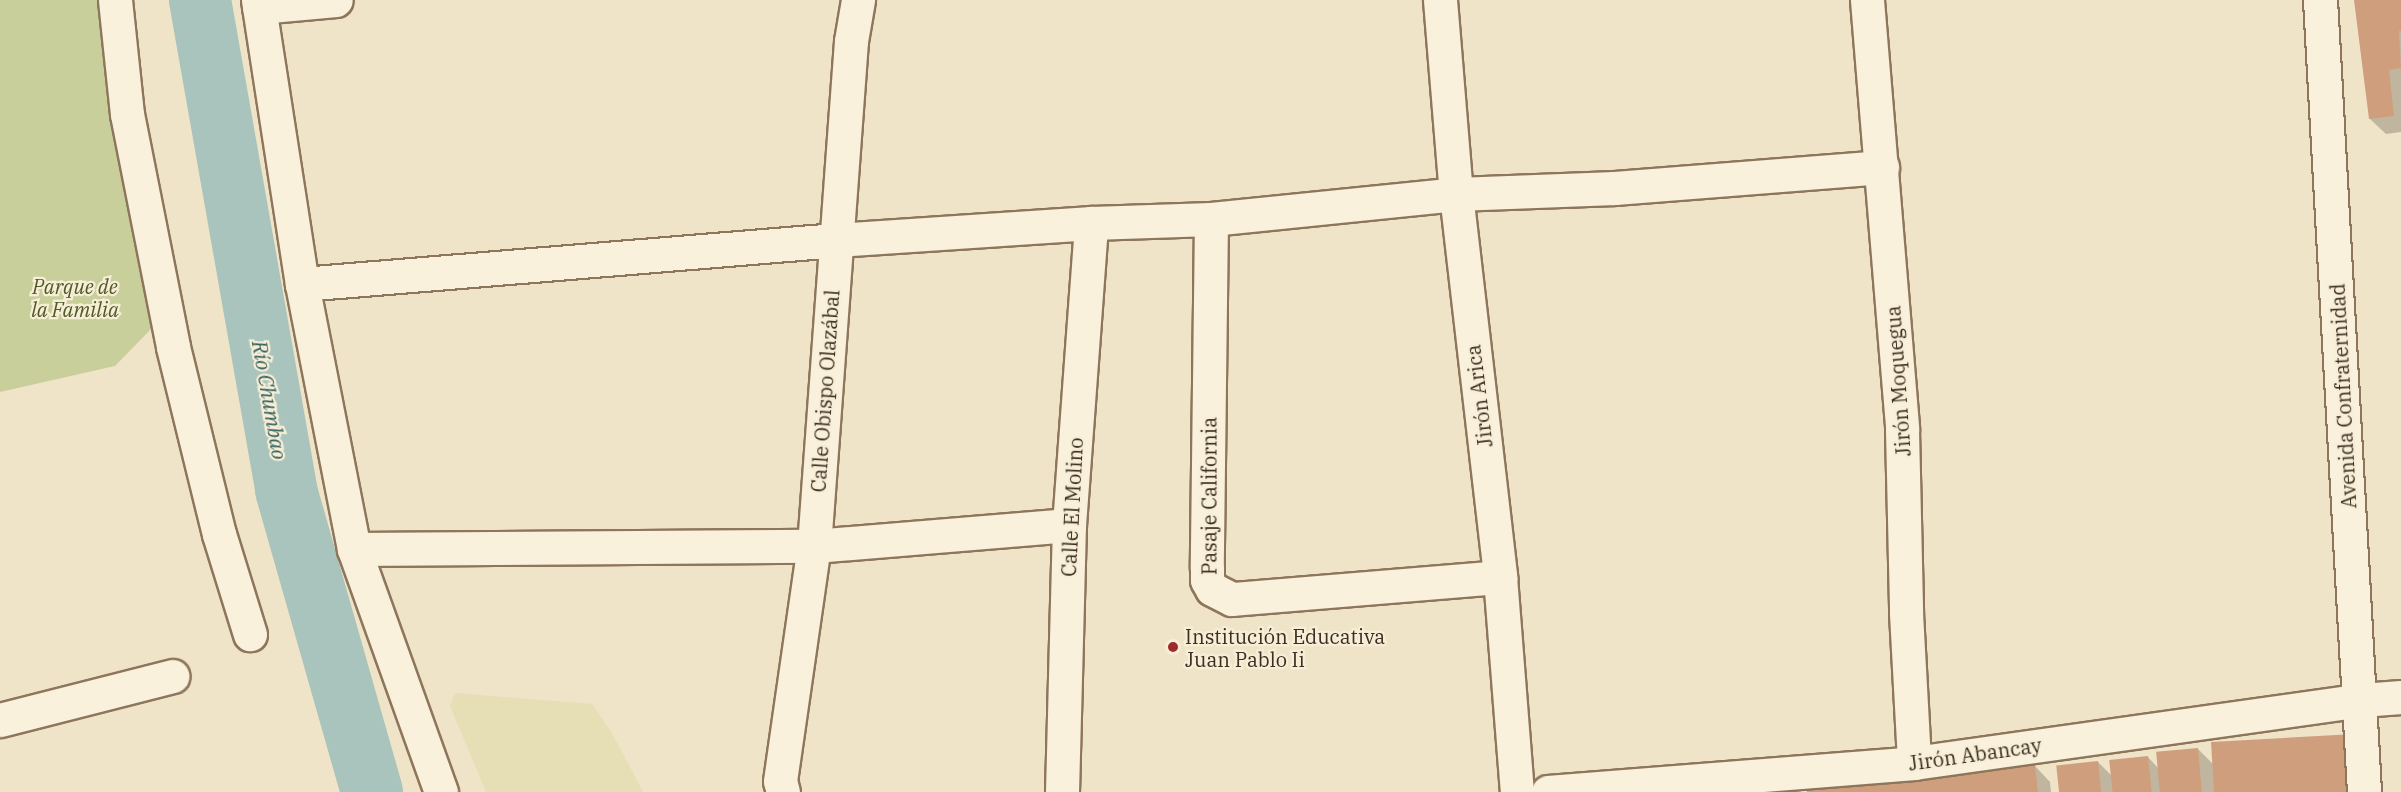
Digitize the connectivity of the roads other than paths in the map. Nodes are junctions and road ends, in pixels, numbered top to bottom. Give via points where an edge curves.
1 (115, 0) edge
2 (336, 0) edge
3 (858, 0) edge
4 (1440, 0) edge
5 (1867, 0) edge
6 (2320, 0) edge
7 (259, 4) edge
8 (1882, 167) junction
9 (1456, 194) junction
10 (1211, 219) junction
11 (1090, 223) junction
12 (836, 240) junction
13 (302, 284) junction
14 (1069, 525) junction
15 (814, 546) junction
16 (354, 549) junction
17 (1500, 577) junction
18 (250, 634) dead end
19 (172, 676) dead end
20 (2401, 697) edge
21 (2361, 700) junction
22 (0, 720) edge
23 (1914, 763) junction
24 (782, 787) edge
25 (441, 792) edge
26 (1062, 792) edge
27 (1517, 792) edge
28 (1548, 792) edge
29 (2364, 792) edge

1 - 18 street via 127,114 172,347 219,534
2 - 7 street
3 - 12 street, Calle Obispo Olazábal via 851,41
4 - 9 street, Jirón Arica
5 - 8 street, Jirón Moquegua
6 - 21 street, Avenida Confraternidad
7 - 13 street
8 - 9 street via 1615,188
8 - 23 street, Jirón Moquegua via 1902,429
9 - 10 street
9 - 17 street, Jirón Arica
10 - 11 street
10 - 17 street, Pasaje California via 1207,580 1212,589 1232,599
11 - 12 street
11 - 14 street, Calle El Molino
12 - 13 street
12 - 15 street, Calle Obispo Olazábal
13 - 16 street
14 - 15 street
14 - 26 street, Calle El Molino
15 - 16 street
15 - 24 street, Calle Obispo Olazábal
16 - 25 street
17 - 27 street, Jirón Arica
19 - 22 street
20 - 21 street, Jirón Abancay
21 - 23 street, Jirón Abancay
21 - 29 street, Avenida Confraternidad
23 - 28 street, Jirón Abancay

